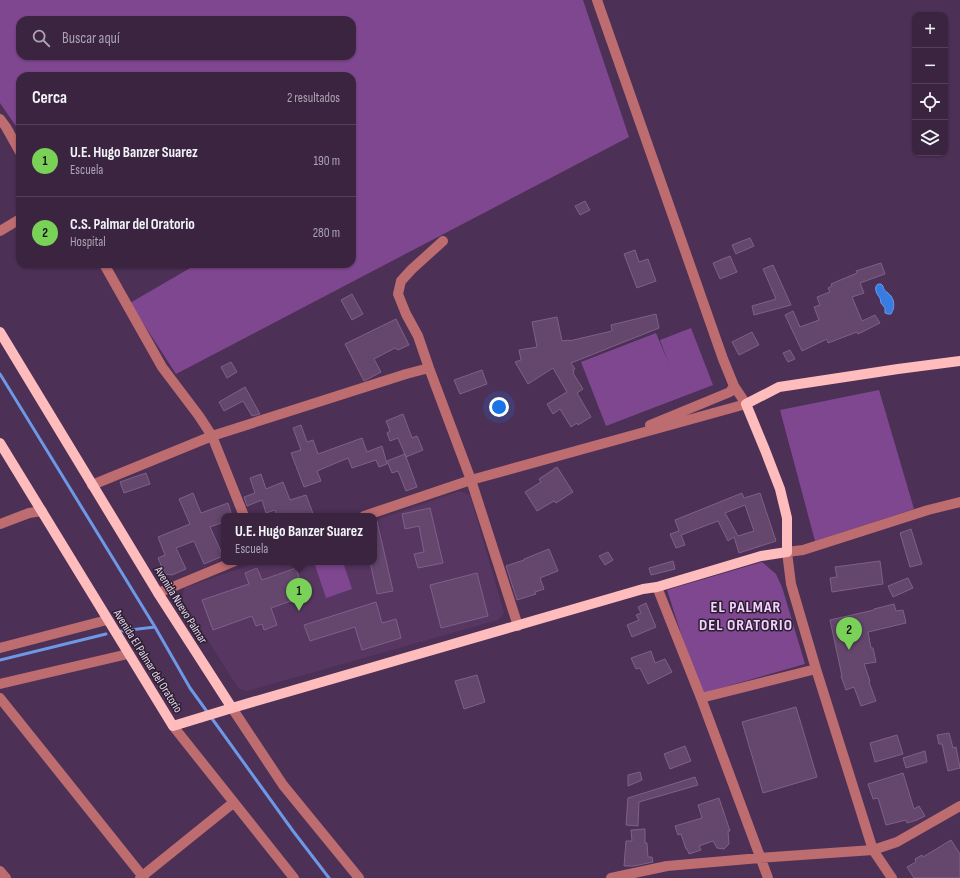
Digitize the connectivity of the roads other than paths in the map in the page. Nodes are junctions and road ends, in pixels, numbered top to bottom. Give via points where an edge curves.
1 (597, 0) edge
2 (0, 119) edge
3 (16, 145) edge
4 (16, 221) edge
5 (0, 231) edge
6 (443, 241) dead end
7 (106, 268) edge
8 (0, 332) edge
9 (960, 361) edge
10 (429, 368) junction
11 (734, 386) junction
12 (746, 404) junction
13 (212, 436) junction
14 (612, 441) junction
15 (0, 443) edge
16 (471, 480) junction
17 (92, 485) junction
18 (960, 502) edge
19 (42, 511) junction
20 (243, 513) edge
21 (373, 513) edge
22 (0, 524) edge
23 (787, 552) junction
24 (226, 565) edge
25 (657, 587) junction
26 (158, 593) junction
27 (108, 620) junction
28 (518, 626) junction
29 (0, 648) edge
30 (128, 654) junction
31 (816, 669) junction
32 (0, 684) edge
33 (0, 698) edge
34 (701, 698) junction
35 (232, 708) junction
36 (173, 726) junction
37 (233, 803) junction
38 (960, 806) edge
39 (873, 850) junction
40 (760, 858) junction
41 (0, 870) edge
42 (142, 877) edge
43 (6, 878) edge
44 (294, 878) edge
45 (359, 878) edge
46 (611, 878) edge
47 (768, 878) edge
48 (892, 878) edge

1 - 11 street
2 - 3 street
4 - 5 street
6 - 10 street via 401,281 398,294 418,336
7 - 13 street via 162,366
8 - 17 main road, Avenida Nuevo Palmar
9 - 12 main road via 779,387
10 - 13 street
10 - 16 street
11 - 12 street
11 - 14 street via 730,392
12 - 14 street
12 - 23 main road via 780,489 787,518
13 - 17 street
13 - 20 street
14 - 16 street
15 - 19 main road, Avenida El Palmar del Oratorio
16 - 21 street
16 - 28 street
17 - 26 main road, Avenida Nuevo Palmar
18 - 23 street via 803,550
19 - 22 street
19 - 27 main road, Avenida El Palmar del Oratorio
23 - 25 main road via 761,556
23 - 31 street via 791,584
24 - 26 street
25 - 28 main road
25 - 34 street
26 - 35 main road, Avenida Nuevo Palmar
27 - 29 street
27 - 30 main road, Avenida El Palmar del Oratorio
28 - 35 main road
30 - 32 street
30 - 36 main road, Avenida El Palmar del Oratorio
31 - 34 street
31 - 39 street
33 - 42 street
34 - 40 street
35 - 36 main road
35 - 45 street, Avenida Nuevo Palmar via 283,785
36 - 37 street, Avenida El Palmar del Oratorio
37 - 42 street
37 - 44 street, Avenida El Palmar del Oratorio
38 - 39 street via 897,842
39 - 40 street
39 - 48 street
40 - 46 street via 667,866
40 - 47 street
41 - 43 street

